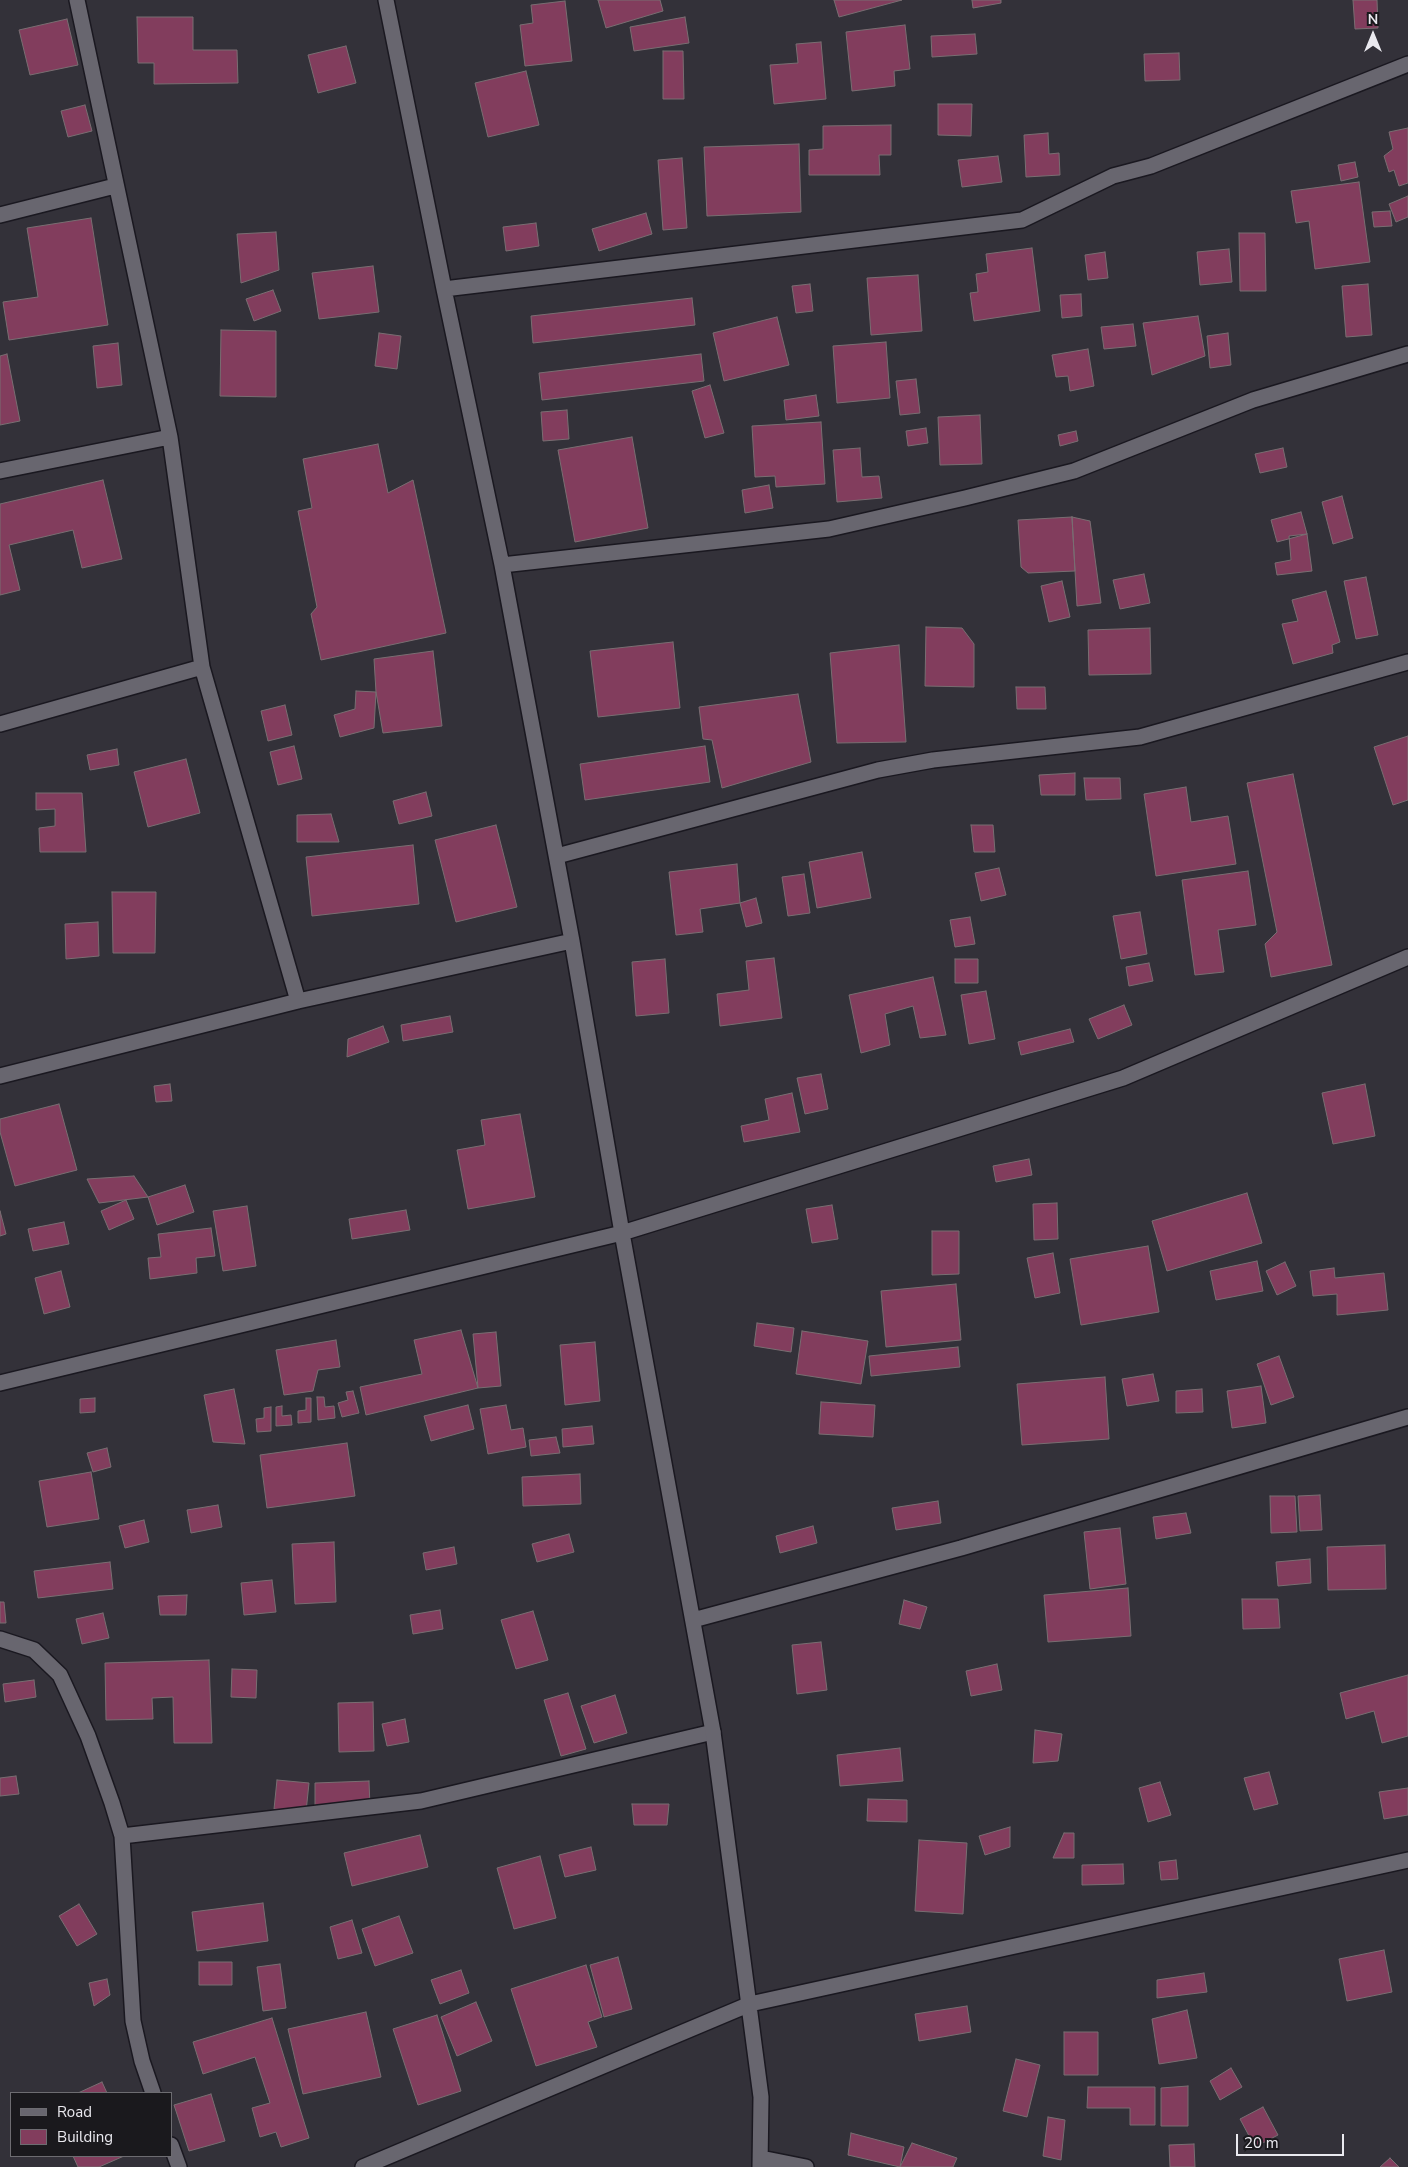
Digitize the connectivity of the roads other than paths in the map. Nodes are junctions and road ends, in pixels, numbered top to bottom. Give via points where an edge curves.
1 (77, 0) edge
2 (386, 0) edge
3 (1408, 64) edge
4 (115, 186) junction
5 (0, 215) edge
6 (444, 289) junction
7 (1408, 354) edge
8 (170, 437) junction
9 (0, 472) edge
10 (502, 565) junction
11 (1408, 662) edge
12 (202, 667) junction
13 (0, 724) edge
14 (557, 856) junction
15 (572, 941) junction
16 (1408, 957) edge
17 (298, 1001) junction
18 (0, 1076) edge
19 (622, 1233) junction
20 (0, 1383) edge
21 (1408, 1417) edge
22 (693, 1620) junction
23 (0, 1639) edge
24 (713, 1732) junction
25 (122, 1836) junction
26 (1408, 1860) edge
27 (750, 2004) junction
28 (153, 2092) edge
29 (172, 2148) edge
30 (760, 2163) edge
31 (179, 2167) edge
32 (363, 2167) edge
33 (806, 2167) edge

1 - 4 street
2 - 6 street
3 - 6 street via 1151,166 1113,176 1022,220
4 - 5 street
4 - 8 street
6 - 10 street
7 - 10 street via 1252,400 1074,471 955,500 829,529
8 - 9 street
8 - 12 street
10 - 14 street
11 - 14 street via 1140,737 933,760 878,770
12 - 13 street
12 - 17 street
14 - 15 street
15 - 17 street
15 - 19 street
16 - 19 street via 1123,1078
17 - 18 street
19 - 20 street
19 - 22 street
21 - 22 street via 961,1548
22 - 24 street
23 - 25 street via 34,1650 60,1675 88,1736
24 - 25 street via 421,1801
24 - 27 street
25 - 28 street via 133,2021
26 - 27 street
27 - 30 street via 761,2098
27 - 32 street
29 - 31 street
30 - 33 street

